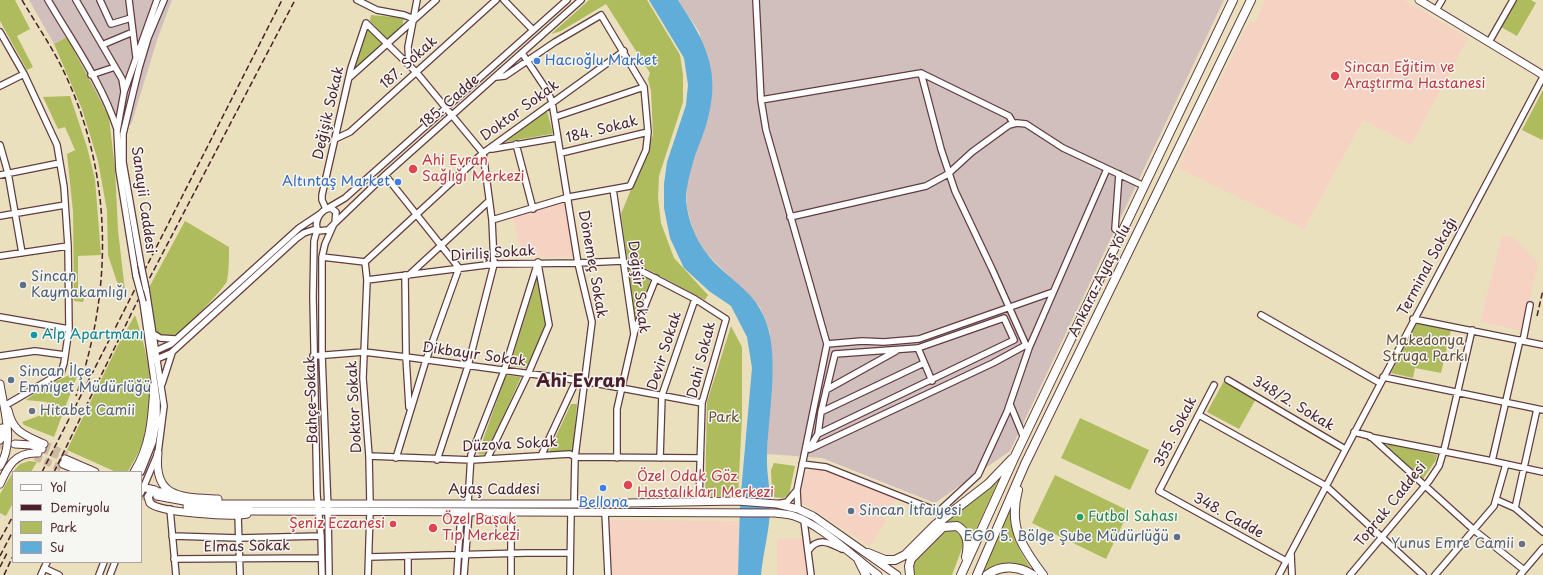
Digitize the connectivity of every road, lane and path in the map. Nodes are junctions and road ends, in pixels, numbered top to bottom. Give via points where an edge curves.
1 (48, 0) edge
2 (76, 0) edge
3 (100, 0) edge
4 (129, 0) edge
5 (157, 0) edge
6 (164, 0) edge
7 (357, 0) edge
8 (418, 0) edge
9 (436, 0) edge
10 (496, 0) edge
11 (504, 0) edge
12 (567, 0) edge
13 (581, 0) edge
14 (756, 0) edge
15 (1233, 0) edge
16 (1251, 0) edge
17 (1419, 0) edge
18 (1442, 0) edge
19 (1513, 0) edge
20 (1436, 10) junction
21 (131, 18) junction
22 (414, 19) junction
23 (533, 30) junction
24 (0, 32) edge
25 (132, 32) junction
26 (1489, 42) junction
27 (388, 44) junction
28 (102, 45) junction
29 (624, 51) junction
30 (522, 53) junction
31 (136, 59) junction
32 (527, 60) junction
33 (409, 65) junction
34 (115, 67) junction
35 (417, 73) junction
36 (921, 73) junction
37 (24, 74) junction
38 (91, 75) junction
39 (1543, 76) edge
40 (496, 78) junction
41 (348, 79) junction
42 (0, 86) edge
43 (644, 87) junction
44 (124, 92) junction
45 (761, 100) junction
46 (552, 102) junction
47 (446, 109) junction
48 (452, 116) junction
49 (555, 117) junction
50 (1013, 123) junction
51 (117, 131) junction
52 (648, 132) junction
53 (556, 138) junction
54 (335, 139) junction
55 (516, 144) junction
56 (0, 145) edge
57 (483, 153) junction
58 (561, 153) junction
59 (60, 163) junction
60 (1107, 169) junction
61 (8, 173) junction
62 (948, 174) junction
63 (1119, 174) junction
64 (0, 175) edge
65 (385, 175) junction
66 (1144, 186) junction
67 (613, 189) junction
68 (569, 197) junction
69 (489, 201) junction
70 (65, 205) junction
71 (327, 209) junction
72 (533, 209) junction
73 (16, 212) junction
74 (320, 214) junction
75 (417, 215) junction
76 (0, 216) edge
77 (790, 217) junction
78 (492, 220) junction
79 (334, 224) junction
80 (317, 229) junction
81 (1122, 233) junction
82 (68, 246) junction
83 (441, 246) junction
84 (22, 253) junction
85 (0, 256) edge
86 (322, 257) junction
87 (622, 261) junction
88 (365, 262) junction
89 (538, 262) junction
90 (578, 263) junction
91 (494, 264) junction
92 (459, 268) junction
93 (407, 275) junction
94 (656, 278) junction
95 (367, 280) junction
96 (1053, 292) junction
97 (695, 299) junction
98 (1530, 305) dead end
99 (1008, 308) junction
100 (1261, 315) dead end
101 (0, 317) edge
102 (1413, 319) junction
103 (69, 329) junction
104 (1472, 330) junction
105 (152, 333) junction
106 (634, 334) junction
107 (176, 339) junction
108 (1014, 340) junction
109 (1522, 340) junction
110 (827, 344) junction
111 (1543, 345) edge
112 (1027, 347) junction
113 (918, 348) junction
114 (898, 350) junction
115 (153, 352) junction
116 (172, 352) junction
117 (364, 352) junction
118 (65, 355) junction
119 (322, 355) junction
120 (0, 356) edge
121 (314, 356) junction
122 (406, 357) junction
123 (154, 360) junction
124 (426, 360) junction
125 (924, 363) junction
126 (468, 366) junction
127 (504, 371) junction
128 (528, 374) junction
129 (1383, 377) junction
130 (1228, 380) dead end
131 (576, 381) junction
132 (932, 381) junction
133 (583, 382) junction
134 (1380, 383) junction
135 (1214, 385) dead end
136 (158, 386) junction
137 (0, 387) edge
138 (622, 388) junction
139 (826, 390) junction
140 (1458, 392) junction
141 (662, 395) junction
142 (1505, 402) junction
143 (702, 403) junction
144 (1010, 403) junction
145 (3, 405) edge
146 (1540, 409) edge
147 (409, 411) junction
148 (821, 412) junction
149 (1199, 416) junction
150 (1354, 432) junction
151 (818, 434) junction
152 (1370, 436) junction
153 (1024, 438) junction
154 (0, 440) edge
155 (0, 443) edge
156 (15, 444) tunnel mouth
157 (1345, 449) junction
158 (807, 450) junction
159 (40, 451) junction
160 (1444, 452) junction
161 (158, 453) junction
162 (542, 454) junction
163 (1016, 454) junction
164 (6, 456) junction
165 (369, 456) junction
166 (575, 457) junction
167 (396, 458) junction
168 (617, 458) junction
169 (660, 458) junction
170 (700, 458) junction
171 (487, 459) junction
172 (437, 460) junction
173 (472, 460) junction
174 (1492, 461) junction
175 (64, 462) junction
176 (802, 464) junction
177 (1025, 464) junction
178 (1506, 464) junction
179 (0, 466) edge
180 (1523, 467) junction
181 (69, 471) edge
182 (80, 471) edge
183 (91, 471) edge
184 (134, 471) edge
185 (141, 471) edge
186 (1543, 472) edge
187 (0, 484) edge
188 (1326, 486) junction
189 (1424, 486) junction
190 (142, 489) edge
191 (797, 490) junction
192 (1159, 491) joint
193 (170, 493) junction
194 (156, 498) junction
195 (1497, 500) junction
196 (142, 501) edge
197 (699, 501) junction
198 (370, 503) junction
199 (468, 503) junction
200 (574, 504) junction
201 (777, 504) junction
202 (252, 507) junction
203 (318, 507) junction
204 (328, 507) junction
205 (1515, 508) junction
206 (170, 509) junction
207 (798, 509) junction
208 (370, 511) junction
209 (465, 512) junction
210 (511, 512) junction
211 (571, 512) junction
212 (605, 512) junction
213 (938, 512) junction
214 (238, 515) junction
215 (947, 516) junction
216 (804, 521) junction
217 (1474, 530) junction
218 (1543, 532) edge
219 (172, 536) junction
220 (321, 536) junction
221 (1382, 536) junction
222 (239, 538) junction
223 (1543, 548) edge
224 (846, 550) junction
225 (808, 551) junction
226 (1291, 552) junction
227 (570, 553) junction
228 (868, 553) junction
229 (511, 554) junction
230 (464, 555) junction
231 (458, 556) junction
232 (369, 557) junction
233 (408, 557) junction
234 (321, 558) junction
235 (174, 559) junction
236 (239, 560) junction
237 (859, 561) junction
238 (1286, 562) junction
239 (46, 563) edge
240 (104, 563) edge
241 (115, 563) edge
242 (44, 568) junction
243 (1522, 573) edge
244 (41, 575) edge
245 (59, 575) edge
246 (99, 575) edge
247 (110, 575) edge
248 (176, 575) edge
249 (240, 575) edge
250 (322, 575) edge
251 (329, 575) edge
252 (368, 575) edge
253 (408, 575) edge
254 (457, 575) edge
255 (464, 575) edge
256 (511, 575) edge
257 (570, 575) edge
258 (608, 575) edge
259 (811, 575) edge
260 (866, 575) edge
261 (878, 575) edge
262 (897, 575) edge
263 (910, 575) edge
264 (961, 575) edge
265 (977, 575) edge
266 (987, 575) edge
267 (1033, 575) edge
268 (1043, 575) edge
269 (1279, 575) edge
270 (1291, 575) edge
271 (1350, 575) edge
272 (1423, 575) edge
273 (1435, 575) edge

1 - 38 street
2 - 28 street
3 - 21 street via 111,24
4 - 21 street
5 - 31 street, Sanayii Caddesi
6 - 105 street, Sanayii Caddesi, bridge via 148,38 123,134 123,162
7 - 22 street via 377,10
8 - 22 street
9 - 22 street
10 - 35 street, 187. Sokak
11 - 23 street
12 - 23 street, 185. Cadde
13 - 30 street, 185. Cadde
14 - 45 street
15 - 66 highway, Ankara-Ayaş Yolu
16 - 177 highway, Ankara-Ayaş Yolu
17 - 20 main road
18 - 20 street
19 - 26 street
20 - 26 main road
21 - 25 street
22 - 27 street
22 - 33 street via 408,47
23 - 47 street, 185. Cadde
24 - 37 street
25 - 28 street
25 - 31 street
26 - 39 main road
27 - 33 street
27 - 41 street
27 - 41 street, Değişik Sokak via 366,23
28 - 34 street
29 - 32 street via 601,15
29 - 43 street
29 - 46 street, Doktor Sokak
30 - 32 street, Dönemeç Sokak
30 - 40 street, 185. Cadde
31 - 44 street, Sanayii Caddesi
32 - 40 street via 505,76
32 - 46 street, Dönemeç Sokak
33 - 35 street
34 - 38 street
34 - 44 street via 122,79
35 - 47 street
35 - 54 street, 187. Sokak via 350,132
36 - 45 street
36 - 50 street via 1008,116
36 - 62 street
37 - 42 street
37 - 59 street via 57,145
38 - 51 street via 111,112
39 - 102 street, Terminal Sokağı
40 - 48 street, 185. Cadde
41 - 54 street, Değişik Sokak
43 - 49 street
43 - 52 street
44 - 51 street, Sanayii Caddesi
45 - 77 street via 766,130
46 - 49 street, Dönemeç Sokak
46 - 57 street, Doktor Sokak
47 - 48 street
47 - 71 street, 185. Cadde via 345,198
48 - 57 street
48 - 65 street, 185. Cadde
49 - 53 street, Dönemeç Sokak
50 - 60 street via 1026,124 1063,148
50 - 62 street via 972,152
51 - 115 street, Sanayii Caddesi, bridge via 119,170 136,276
52 - 58 street, 184. Sokak
52 - 67 street via 646,150 630,186
53 - 55 street
53 - 58 street, Dönemeç Sokak
54 - 71 street, Değişik Sokak via 322,195
55 - 57 street
55 - 72 street
56 - 61 street
57 - 69 street
57 - 75 street, Doktor Sokak
58 - 68 street, Dönemeç Sokak
59 - 61 street
59 - 70 street
60 - 63 street
60 - 96 street
61 - 64 street
61 - 73 street
62 - 77 street via 918,189
62 - 99 street
63 - 66 street
63 - 81 street via 1115,229
65 - 75 street
65 - 79 street, 185. Cadde
66 - 81 highway, Ankara-Ayaş Yolu
67 - 68 street
67 - 87 street, Değişir Sokak
68 - 72 street
68 - 90 street, Dönemeç Sokak
69 - 78 street
69 - 83 street
70 - 73 street
70 - 82 street
71 - 74 street
71 - 79 street via 336,212
72 - 78 street
73 - 76 street
73 - 84 street
74 - 80 street via 316,222
74 - 107 street via 299,228
75 - 83 street
75 - 88 street, Doktor Sokak
77 - 110 street
78 - 91 street
79 - 80 street via 325,231
79 - 86 street, Bahçe Sokak
80 - 116 street via 297,238
80 - 121 street, Bahçe Sokak via 314,241 312,297
81 - 153 highway, Ankara-Ayaş Yolu
82 - 84 street
82 - 103 street
83 - 92 street
83 - 93 street
84 - 85 street
86 - 88 street
86 - 119 street, Bahçe Sokak
87 - 90 street, Diriliş Sokak
87 - 94 street, Dahi Sokak
87 - 106 street, Değişir Sokak
88 - 95 street, Doktor Sokak
89 - 90 street, Diriliş Sokak
89 - 91 street, Diriliş Sokak
89 - 127 street
89 - 128 street via 549,325
90 - 133 street, Dönemeç Sokak via 592,322
91 - 92 street, Diriliş Sokak
91 - 126 street
92 - 93 street, Diriliş Sokak
92 - 124 street
93 - 95 street, Diriliş Sokak
93 - 122 street
94 - 97 street, Dahi Sokak
94 - 106 street
95 - 117 street, Doktor Sokak
96 - 99 street
96 - 112 street
97 - 141 street, Devir Sokak
97 - 143 street, Dahi Sokak via 726,319
98 - 109 street
99 - 110 street via 919,339
99 - 112 street
100 - 134 street
101 - 103 street
102 - 104 street
102 - 129 street, Terminal Sokağı
103 - 118 street
104 - 109 street
104 - 140 street, Toprak Caddesi
105 - 107 street via 160,338
105 - 115 street, Sanayii Caddesi
106 - 138 street, Değişir Sokak
107 - 115 street
108 - 112 street
108 - 113 street via 1004,318
108 - 132 street
109 - 111 street
109 - 142 street
110 - 158 street
112 - 144 street
112 - 158 street
113 - 114 street
113 - 125 street
114 - 139 street
114 - 139 street via 835,354
115 - 123 street
116 - 123 street
116 - 136 street
117 - 119 street, Dikbayır Sokak
117 - 122 street, Dikbayır Sokak
117 - 165 street, Doktor Sokak via 363,378
118 - 120 street via 35,351
118 - 145 street via 61,373
119 - 121 street, Dikbayır Sokak
119 - 204 street, Bahçe Sokak
121 - 203 street, Bahçe Sokak
122 - 124 street, Dikbayır Sokak
122 - 147 street
123 - 136 street
124 - 126 street, Dikbayır Sokak
124 - 147 street
125 - 132 street
125 - 148 street
126 - 127 street, Dikbayır Sokak
126 - 172 street
127 - 128 street, Dikbayır Sokak
127 - 173 street via 471,456
128 - 131 street, Dikbayır Sokak
128 - 171 street
129 - 134 street, Terminal Sokağı
129 - 140 street
130 - 157 street, 348/2. Sokak
131 - 133 street, Dikbayır Sokak
131 - 162 street
132 - 151 street
133 - 138 street, Dikbayır Sokak
133 - 166 street, Dönemeç Sokak
134 - 150 street, Terminal Sokağı
135 - 149 street, 355. Sokak
136 - 161 street via 163,420
136 - 184 main road via 150,432
136 - 185 street via 155,432
137 - 145 main road
137 - 164 main road via 7,429
138 - 141 street, Dikbayır Sokak
138 - 168 street, Değişir Sokak via 617,409
139 - 148 street
140 - 142 street
140 - 160 street, Toprak Caddesi
141 - 143 street, Dikbayır Sokak
141 - 169 street, Devir Sokak
142 - 146 street
142 - 174 street
143 - 170 street, Dahi Sokak
144 - 153 street
144 - 213 street via 978,475
145 - 154 main road via 3,432
145 - 159 main road via 18,431
146 - 180 street
147 - 167 street
148 - 151 street
149 - 188 street
149 - 192 street, 355. Sokak
150 - 152 street
150 - 157 street, Terminal Sokağı
151 - 158 street
152 - 160 street
152 - 189 street
153 - 163 highway, Ankara-Ayaş Yolu
155 - 164 main road
156 - 159 main road via 31,445
157 - 188 street, Terminal Sokağı
158 - 176 street
159 - 187 main road via 14,459
160 - 174 street
160 - 189 street, Toprak Caddesi via 1437,469
161 - 190 street
161 - 193 main road via 158,473
162 - 166 street, Düzova Sokak via 570,454
162 - 171 street, Düzova Sokak
163 - 215 highway via 988,484
163 - 264 highway, Ankara-Ayaş Yolu
164 - 179 main road
165 - 167 street, Düzova Sokak
165 - 198 street, Doktor Sokak
166 - 168 street, Düzova Sokak
166 - 200 street, Dönemeç Sokak
167 - 172 street, Düzova Sokak
168 - 169 street, Düzova Sokak
169 - 170 street, Düzova Sokak
170 - 197 street, Dahi Sokak
171 - 173 street, Düzova Sokak
172 - 173 street, Düzova Sokak
173 - 199 street
174 - 178 street
175 - 181 main road
175 - 182 main road
175 - 183 main road
176 - 191 street
176 - 213 street via 826,467
177 - 265 highway, Ankara-Ayaş Yolu
177 - 268 highway via 1014,505 1015,520 1021,544
178 - 180 street
178 - 195 street
180 - 186 street
180 - 205 street
188 - 221 street
188 - 226 street, Terminal Sokağı
189 - 217 street
189 - 221 street, Toprak Caddesi
190 - 194 main road
191 - 201 street via 787,502
191 - 207 street
192 - 238 street, 348. Cadde
193 - 194 main road
193 - 202 main road via 196,498 243,501
194 - 196 main road
194 - 202 main road via 206,509
194 - 206 main road
195 - 205 street
195 - 217 street
197 - 200 main road, Ayaş Caddesi
197 - 201 main road, Ayaş Caddesi via 737,500
198 - 199 main road, Ayaş Caddesi
198 - 204 main road, Ayaş Caddesi
199 - 200 main road, Ayaş Caddesi
201 - 207 main road, Ayaş Caddesi
202 - 203 main road, Ayaş Caddesi
202 - 214 main road via 246,514
203 - 204 main road, Ayaş Caddesi
203 - 220 street, Bahçe Sokak
204 - 208 main road, Ayaş Caddesi
204 - 251 street, Bahçe Sokak
205 - 218 street
206 - 214 main road via 202,514
206 - 219 street
207 - 228 main road, Ayaş Caddesi via 813,516
208 - 209 main road, Ayaş Caddesi
208 - 232 street
209 - 210 main road, Ayaş Caddesi
209 - 230 street
209 - 231 street
210 - 211 main road, Ayaş Caddesi
210 - 229 street
211 - 212 main road, Ayaş Caddesi
211 - 227 street
212 - 216 main road, Ayaş Caddesi via 776,513 794,516
212 - 258 street
213 - 215 street
214 - 222 street
215 - 228 highway via 895,560 885,560
216 - 224 main road, Ayaş Caddesi
216 - 225 street
217 - 243 street
217 - 273 street
219 - 222 street
219 - 235 street
220 - 222 street
220 - 234 street, Bahçe Sokak
221 - 271 street, Toprak Caddesi
221 - 272 street
222 - 236 street
223 - 243 street
224 - 225 street via 820,541 812,545
224 - 237 main road, Ayaş Caddesi
225 - 259 street
226 - 238 street, Terminal Sokağı
226 - 270 street
227 - 229 street
227 - 257 street
228 - 262 main road, Ayaş Caddesi
229 - 230 street
229 - 256 street
230 - 231 street
230 - 255 street
231 - 233 street
231 - 254 street
232 - 233 street
232 - 252 street
233 - 253 street
234 - 236 street, Elmas Sokak
234 - 250 street, Bahçe Sokak
235 - 236 street, Elmas Sokak
235 - 248 street
236 - 249 street
237 - 260 highway
237 - 261 main road, Ayaş Caddesi
238 - 269 street, Terminal Sokağı
239 - 242 street
240 - 246 street
241 - 247 street
242 - 244 street
242 - 245 street
263 - 264 highway via 909,566 916,553 939,530 951,526 962,529 967,537 968,550
266 - 267 highway via 1003,567 1014,567

